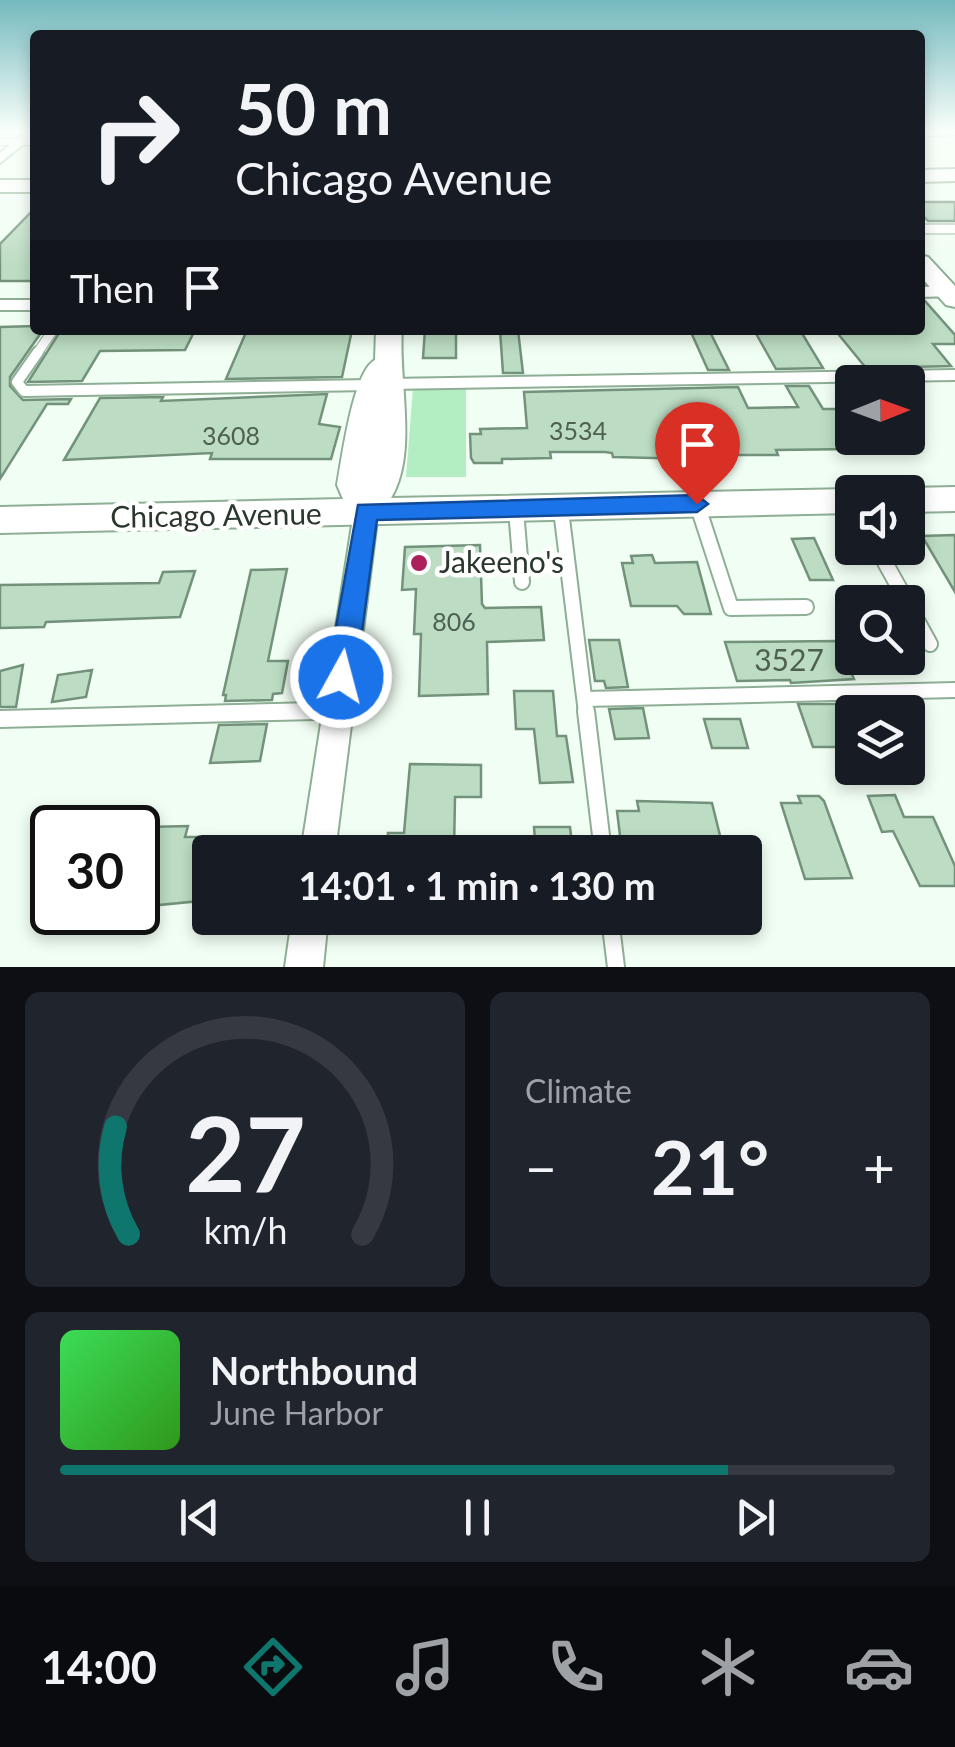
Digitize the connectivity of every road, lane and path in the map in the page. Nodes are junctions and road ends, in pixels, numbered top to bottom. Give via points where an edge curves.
1 (0, 186) edge
2 (30, 186) edge
3 (955, 228) edge
4 (925, 229) edge
5 (925, 267) edge
6 (925, 292) edge
7 (952, 294) edge
8 (30, 304) edge
9 (0, 305) edge
10 (50, 335) edge
11 (388, 340) edge
12 (955, 375) edge
13 (382, 384) junction
14 (955, 499) edge
15 (925, 500) edge
16 (835, 502) edge
17 (697, 504) junction
18 (560, 506) junction
19 (516, 507) junction
20 (366, 512) junction
21 (0, 520) edge
22 (522, 582) dead end
23 (806, 607) dead end
24 (925, 635) edge
25 (930, 644) dead end
26 (955, 690) edge
27 (586, 699) junction
28 (337, 710) junction
29 (0, 719) edge
30 (320, 835) edge
31 (601, 835) edge
32 (308, 935) edge
33 (612, 935) edge
34 (304, 967) edge
35 (616, 967) edge

1 - 2 street
3 - 4 lane
5 - 7 street
6 - 7 street
8 - 9 street
10 - 13 lane via 17,382 24,391
11 - 13 street
12 - 13 lane
13 - 20 street via 384,483
14 - 15 street
16 - 17 street, Chicago Avenue
17 - 18 street, Chicago Avenue
17 - 23 lane via 731,608
18 - 19 street, Chicago Avenue
18 - 27 lane
19 - 20 street, Chicago Avenue
19 - 22 lane
20 - 21 street, Chicago Avenue
20 - 28 street
24 - 25 lane
26 - 27 lane
27 - 31 lane
28 - 29 lane
28 - 30 street
32 - 34 street
33 - 35 lane

